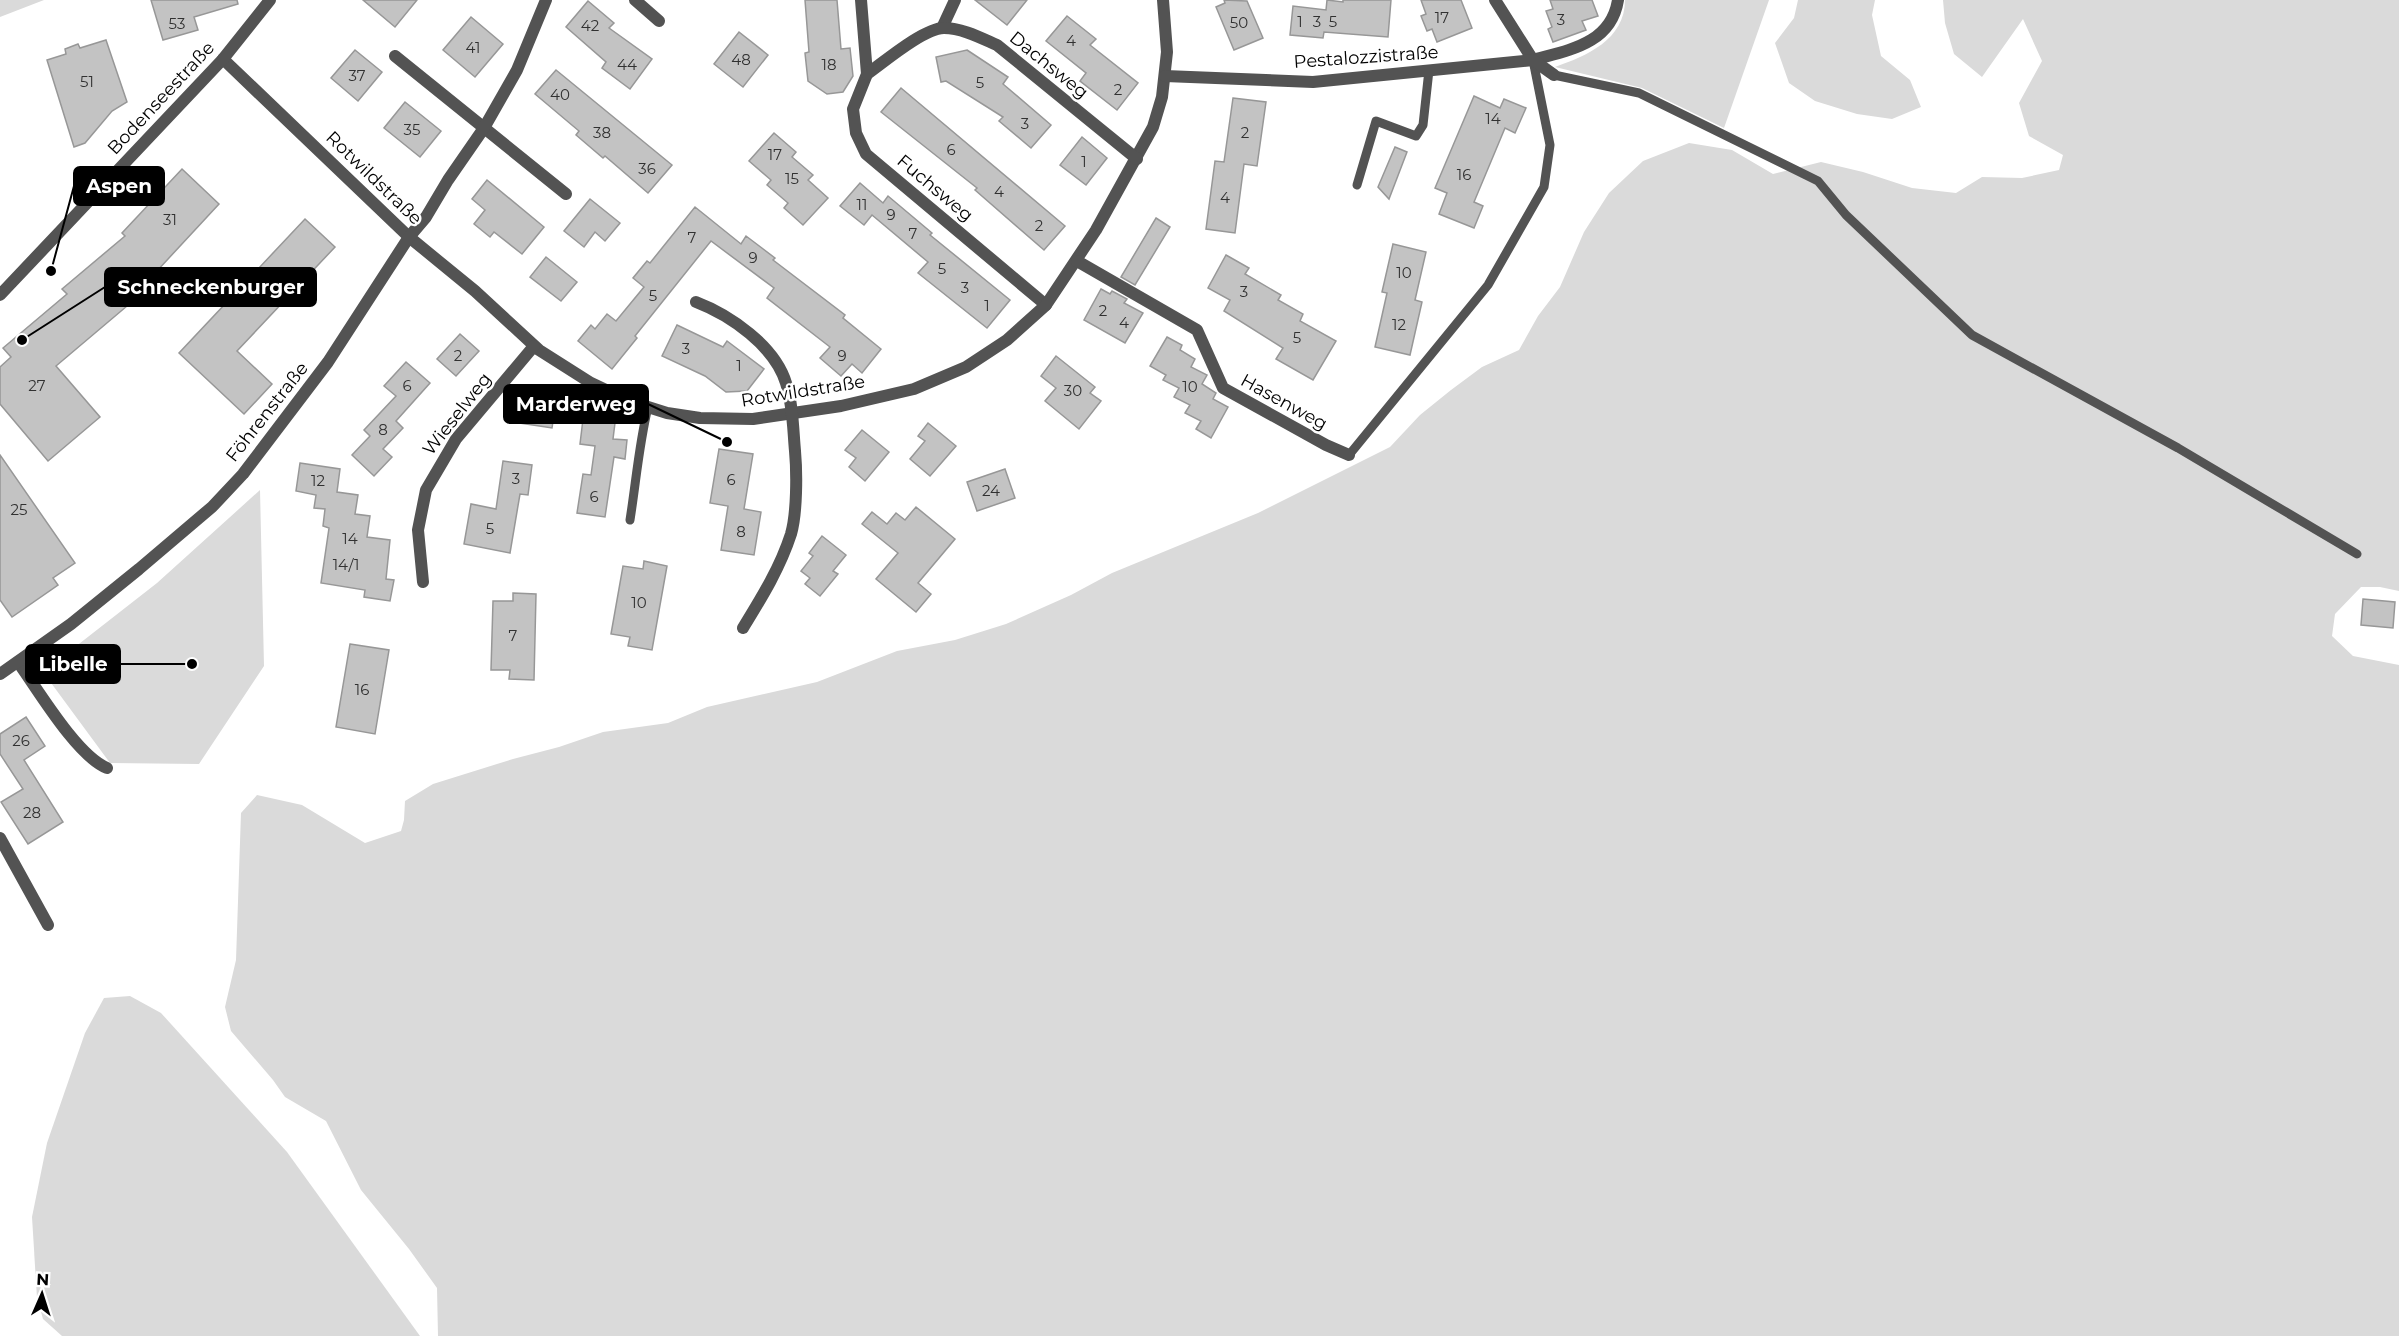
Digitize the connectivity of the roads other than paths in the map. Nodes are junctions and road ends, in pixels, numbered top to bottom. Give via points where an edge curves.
1 (270, 0) edge
2 (546, 0) edge
3 (635, 0) edge
4 (861, 0) edge
5 (955, 0) edge
6 (1163, 0) edge
7 (1495, 0) edge
8 (1617, 0) edge
9 (659, 21) dead end
10 (942, 28) junction
11 (395, 56) dead end
12 (224, 59) junction
13 (1533, 60) junction
14 (1428, 70) junction
15 (867, 74) junction
16 (1554, 75) joint
17 (1165, 76) junction
18 (484, 128) junction
19 (1137, 159) junction
20 (1357, 185) dead end
21 (566, 194) dead end
22 (409, 237) junction
23 (1077, 261) junction
24 (0, 295) edge
25 (696, 302) dead end
26 (1046, 304) junction
27 (534, 346) junction
28 (648, 407) junction
29 (792, 413) junction
30 (1349, 455) joint
31 (630, 520) dead end
32 (2357, 554) dead end
33 (423, 582) dead end
34 (742, 627) dead end
35 (18, 662) junction
36 (0, 674) edge
37 (107, 768) dead end
38 (0, 838) edge
39 (48, 925) dead end

1 - 12 street, Bodenseestraße
2 - 18 street, Föhrenstraße via 517,70
3 - 9 street
4 - 15 street
5 - 10 street
6 - 17 street, Rotwildstraße
7 - 13 street
8 - 13 street, Pestalozzistraße via 1603,32 1583,46
10 - 15 street via 923,35
10 - 19 street, Dachsweg via 997,45
11 - 18 street
12 - 22 street, Rotwildstraße
12 - 24 street, Bodenseestraße
13 - 14 street, Pestalozzistraße
13 - 16 street
13 - 30 lane via 1551,145 1544,187 1488,285
14 - 17 street, Pestalozzistraße via 1313,82
14 - 20 lane via 1423,125 1416,135 1376,121
15 - 26 street, Fuchsweg via 853,109 856,133 866,154
16 - 32 lane via 1639,93 1818,181 1846,215 1972,335 2178,448
17 - 19 street, Rotwildstraße via 1153,126
18 - 21 street
18 - 22 street, Föhrenstraße
19 - 23 street, Rotwildstraße
22 - 27 street, Rotwildstraße
22 - 35 street, Föhrenstraße via 328,362 243,474 183,532
23 - 26 street, Rotwildstraße
23 - 30 street, Hasenweg via 1197,330 1223,388
25 - 29 street via 718,310 740,325 772,356 786,381
26 - 29 street, Rotwildstraße via 1007,340 966,367 914,389
27 - 28 street, Rotwildstraße via 591,383
27 - 33 street, Wieselweg via 456,439 426,490 418,530
28 - 29 street, Rotwildstraße via 726,420
28 - 31 lane
29 - 34 street via 797,473 792,531 773,580
35 - 36 street, Föhrenstraße
35 - 37 street via 78,744 91,759
38 - 39 street

